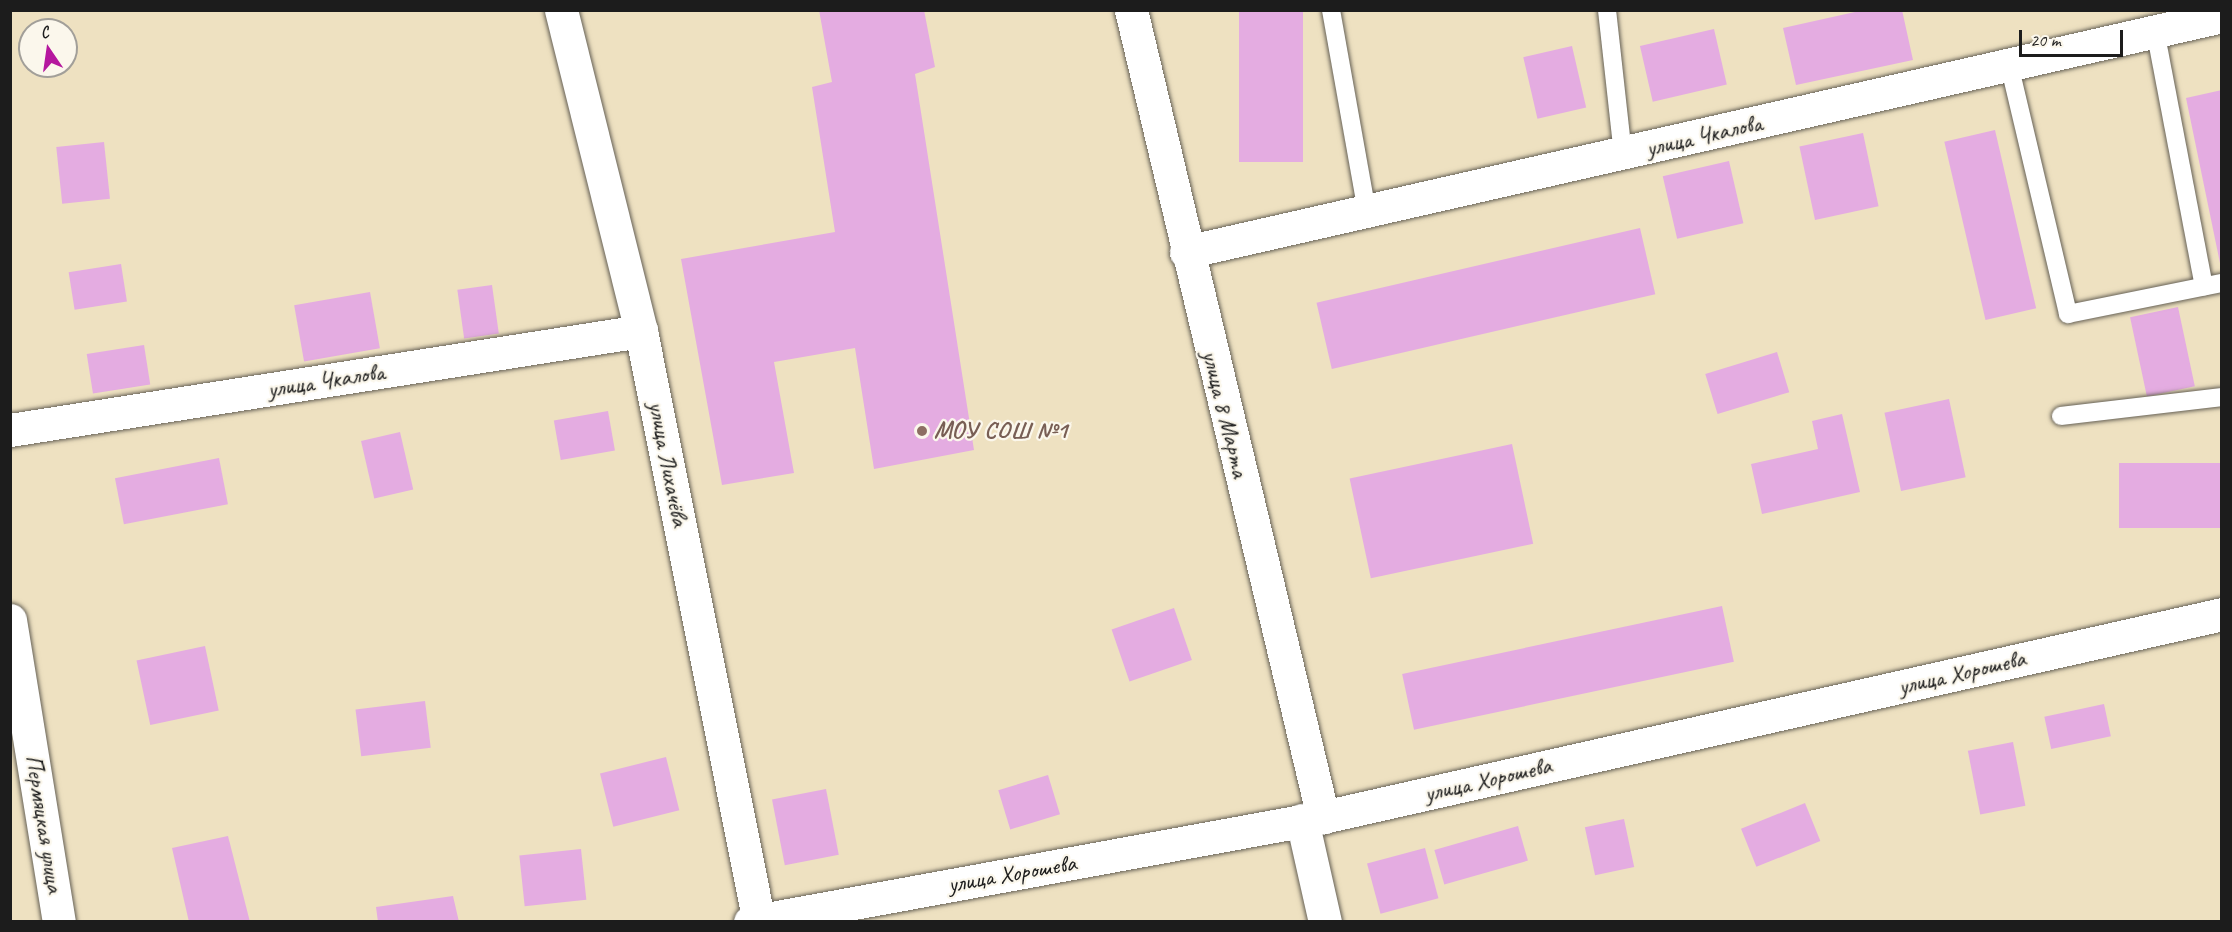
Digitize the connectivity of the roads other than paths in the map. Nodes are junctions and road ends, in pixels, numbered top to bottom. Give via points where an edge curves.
1 (561, 10) edge
2 (1131, 10) edge
3 (1331, 10) edge
4 (1607, 10) edge
5 (2222, 16) edge
6 (2155, 30) junction
7 (2009, 64) junction
8 (1623, 156) junction
9 (1367, 212) junction
10 (1186, 252) junction
11 (2213, 284) edge
12 (641, 331) junction
13 (2222, 398) edge
14 (2061, 416) dead end
15 (10, 430) edge
16 (2222, 614) edge
17 (10, 620) edge
18 (1313, 819) junction
19 (59, 921) edge
20 (756, 921) edge
21 (1325, 921) edge

1 - 12 street, улица Лихачёва
2 - 10 street, улица 8 Марта
3 - 9 lane
4 - 8 lane
5 - 6 street, улица Чкалова
6 - 7 street, улица Чкалова
6 - 11 lane
7 - 8 street, улица Чкалова
7 - 11 lane via 2068,314
8 - 9 street, улица Чкалова
9 - 10 street, улица Чкалова
10 - 18 street, улица 8 Марта
12 - 15 street, улица Чкалова
12 - 20 street, улица Лихачёва
13 - 14 lane
16 - 18 street, улица Хорошева
17 - 19 street, Пермяцкая улица
18 - 20 street, улица Хорошева
18 - 21 street, улица 8 Марта

